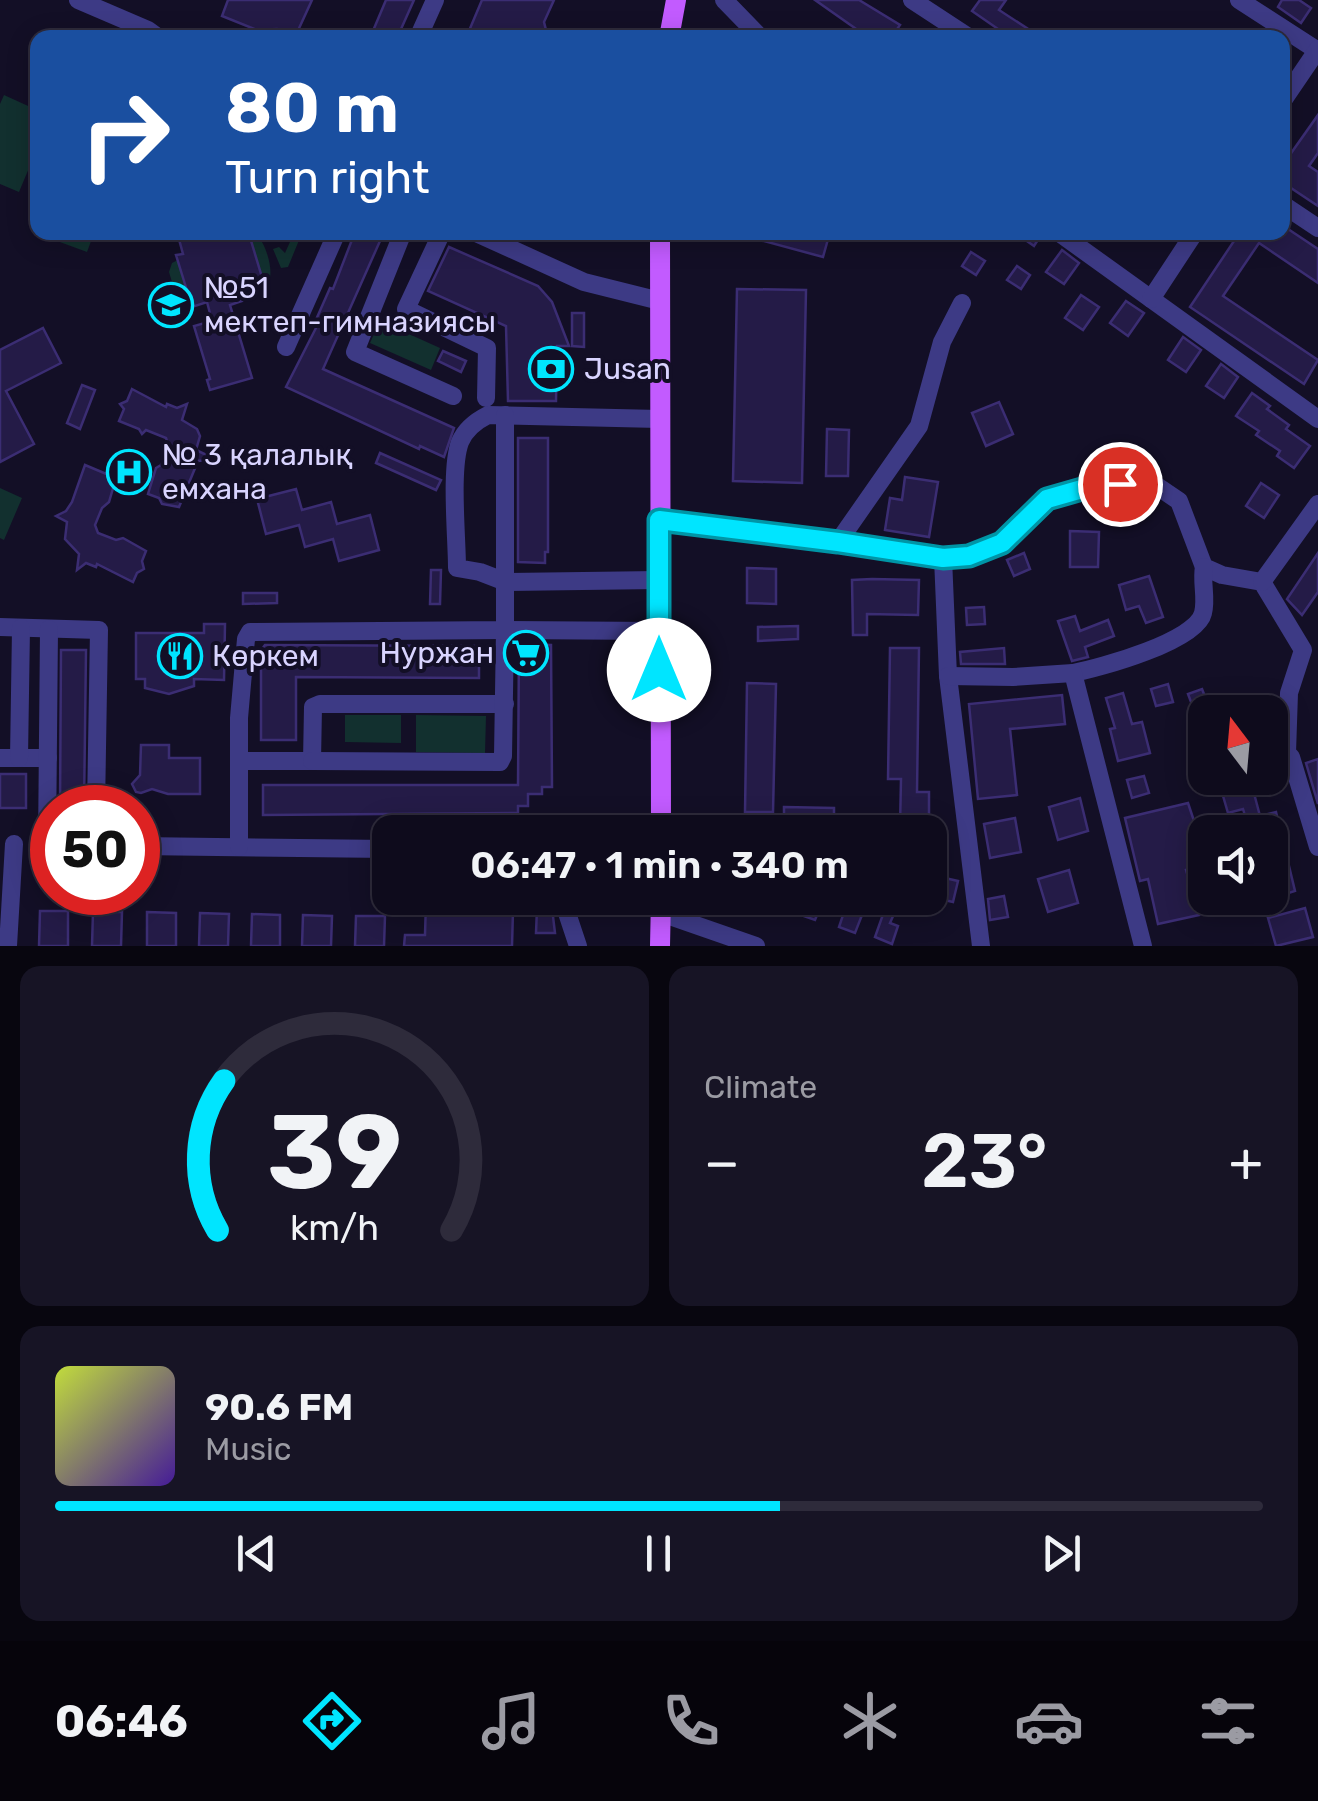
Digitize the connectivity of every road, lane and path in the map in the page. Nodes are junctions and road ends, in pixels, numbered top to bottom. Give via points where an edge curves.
1 (78, 0) edge
2 (434, 0) edge
3 (676, 0) edge
4 (724, 0) edge
5 (912, 0) edge
6 (1239, 0) edge
7 (148, 30) edge
8 (421, 30) edge
9 (670, 30) edge
10 (753, 30) edge
11 (958, 30) edge
12 (1286, 30) edge
13 (1290, 32) edge
14 (1318, 50) edge
15 (1290, 90) edge
16 (1290, 209) edge
17 (1318, 228) edge
18 (332, 240) edge
19 (400, 240) edge
20 (438, 240) edge
21 (492, 240) edge
22 (660, 240) edge
23 (1069, 240) edge
24 (1190, 240) edge
25 (1151, 299) junction
26 (660, 301) junction
27 (962, 303) dead end
28 (286, 346) dead end
29 (453, 396) dead end
30 (486, 398) dead end
31 (505, 416) junction
32 (660, 419) junction
33 (1318, 419) edge
34 (1318, 504) edge
35 (659, 520) junction
36 (838, 542) junction
37 (943, 558) junction
38 (1204, 567) junction
39 (658, 580) junction
40 (506, 582) junction
41 (1262, 582) junction
42 (0, 627) edge
43 (21, 628) junction
44 (49, 629) junction
45 (505, 630) junction
46 (658, 631) junction
47 (1073, 673) junction
48 (948, 676) junction
49 (504, 704) junction
50 (1288, 733) edge
51 (1288, 754) edge
52 (10, 758) edge
53 (48, 758) junction
54 (239, 761) junction
55 (312, 761) junction
56 (49, 785) edge
57 (96, 785) edge
58 (661, 815) edge
59 (7, 844) edge
60 (160, 846) edge
61 (239, 847) junction
62 (1318, 847) edge
63 (372, 849) edge
64 (568, 915) edge
65 (661, 915) edge
66 (677, 915) edge
67 (715, 938) edge
68 (8, 946) edge
69 (578, 946) edge
70 (660, 946) edge
71 (756, 946) edge
72 (981, 946) edge
73 (1142, 946) edge

1 - 7 street
2 - 8 street
3 - 9 main road
4 - 10 street
5 - 11 street
6 - 12 street
13 - 14 street
14 - 15 street
16 - 17 street
18 - 28 street
19 - 29 street via 355,352
20 - 30 street via 406,309 487,348
21 - 26 street via 584,282
22 - 26 main road
23 - 25 street
24 - 25 street
25 - 33 street
26 - 32 main road
27 - 36 street via 942,342 919,426
31 - 32 street
31 - 40 street
31 - 40 street via 488,415 469,428 456,471 457,568
32 - 35 main road
34 - 41 street
35 - 36 street
35 - 39 main road
36 - 37 street
37 - 38 street via 1002,543 1047,499 1089,487 1151,482 1180,501
37 - 48 street
38 - 41 street
38 - 47 street via 1203,617 1191,631
39 - 40 street
39 - 46 main road
40 - 45 street
41 - 50 street via 1303,650 1290,693
42 - 43 street
43 - 44 street
43 - 52 street
44 - 53 street
44 - 57 street via 99,630
45 - 46 street
45 - 49 street
45 - 54 street via 250,632
46 - 58 main road
47 - 48 street
47 - 73 street
48 - 72 street
49 - 55 street via 320,704 313,707
49 - 55 street via 500,762
51 - 62 street
52 - 53 street
53 - 56 street
54 - 55 street
54 - 61 street
59 - 68 street
60 - 61 street
61 - 63 street
64 - 69 street
65 - 70 main road
66 - 67 street
67 - 71 street

